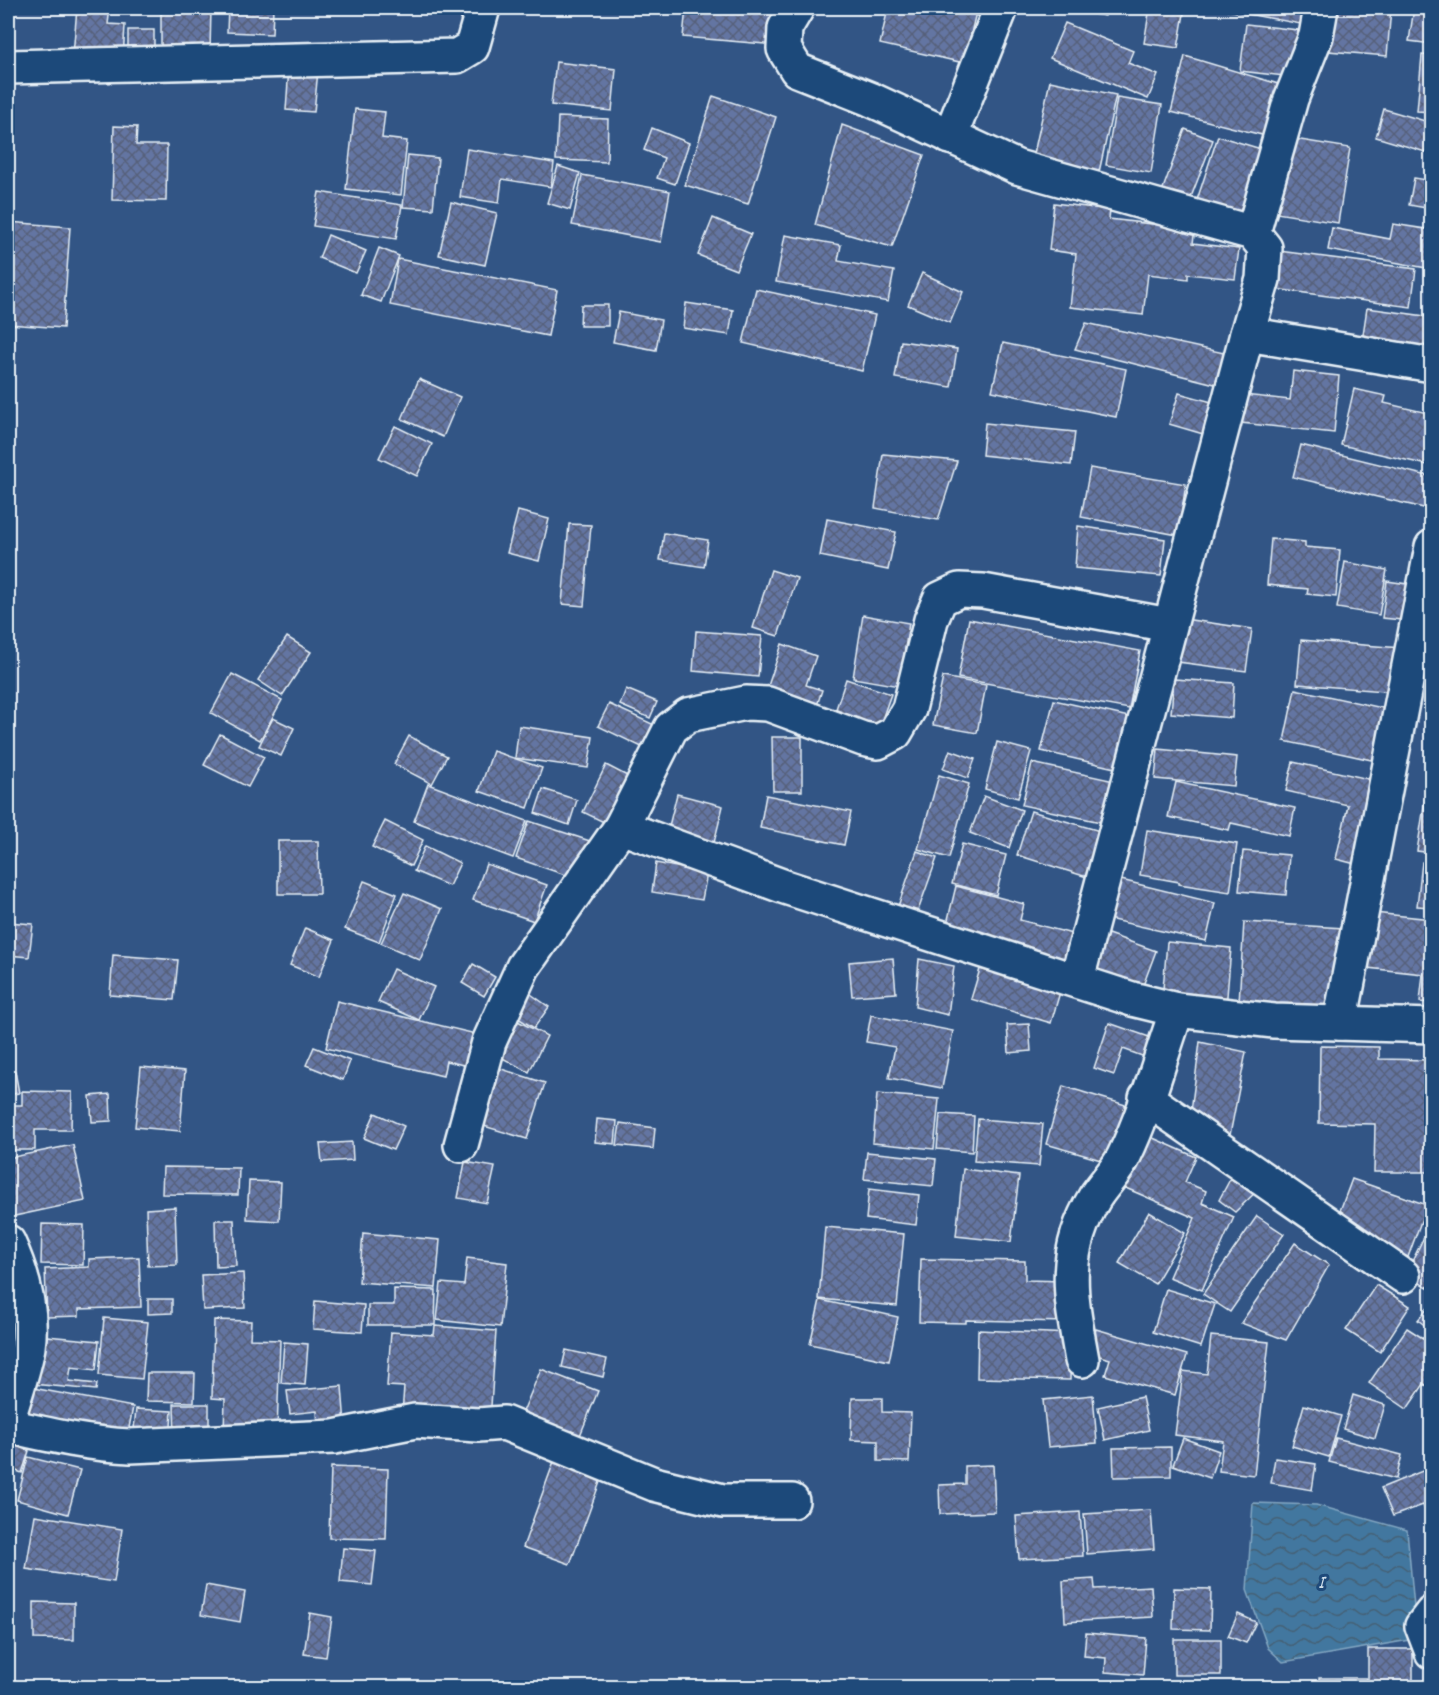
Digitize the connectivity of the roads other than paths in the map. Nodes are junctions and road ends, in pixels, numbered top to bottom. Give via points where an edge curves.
1 (483, 8) edge
2 (797, 8) edge
3 (1001, 8) edge
4 (1321, 8) edge
5 (8, 67) edge
6 (950, 137) junction
7 (1253, 232) junction
8 (1246, 334) junction
9 (1431, 365) edge
10 (1431, 548) edge
11 (1169, 625) junction
12 (621, 827) junction
13 (1077, 979) junction
14 (1177, 1010) junction
15 (1340, 1023) junction
16 (1431, 1026) edge
17 (1146, 1098) junction
18 (461, 1145) dead end
19 (8, 1242) edge
20 (1402, 1276) dead end
21 (1082, 1360) dead end
22 (8, 1420) edge
23 (8, 1426) edge
24 (792, 1501) dead end
25 (1431, 1613) edge
26 (1431, 1652) edge

1 - 5 street via 472,47 457,56
2 - 6 street via 785,28 784,49 797,70
3 - 6 street
4 - 7 street via 1316,36 1290,99
6 - 7 street via 1017,167
7 - 8 street via 1265,248 1263,279
8 - 9 street
8 - 11 street
10 - 15 street
11 - 12 street via 959,590 940,599 931,620 909,710 895,733 878,742 768,704 746,703 688,715 671,728
11 - 13 street
12 - 13 street via 785,887
12 - 18 street via 523,967 489,1042
13 - 14 street
14 - 15 street via 1274,1021
14 - 17 street
15 - 16 street
17 - 20 street
17 - 21 street via 1124,1158 1095,1198 1076,1236 1070,1264 1072,1307
19 - 22 street via 24,1287 28,1314 28,1346
23 - 24 street via 99,1445 130,1446 333,1437 415,1421 504,1423 654,1484 723,1501
25 - 26 street via 1422,1626

